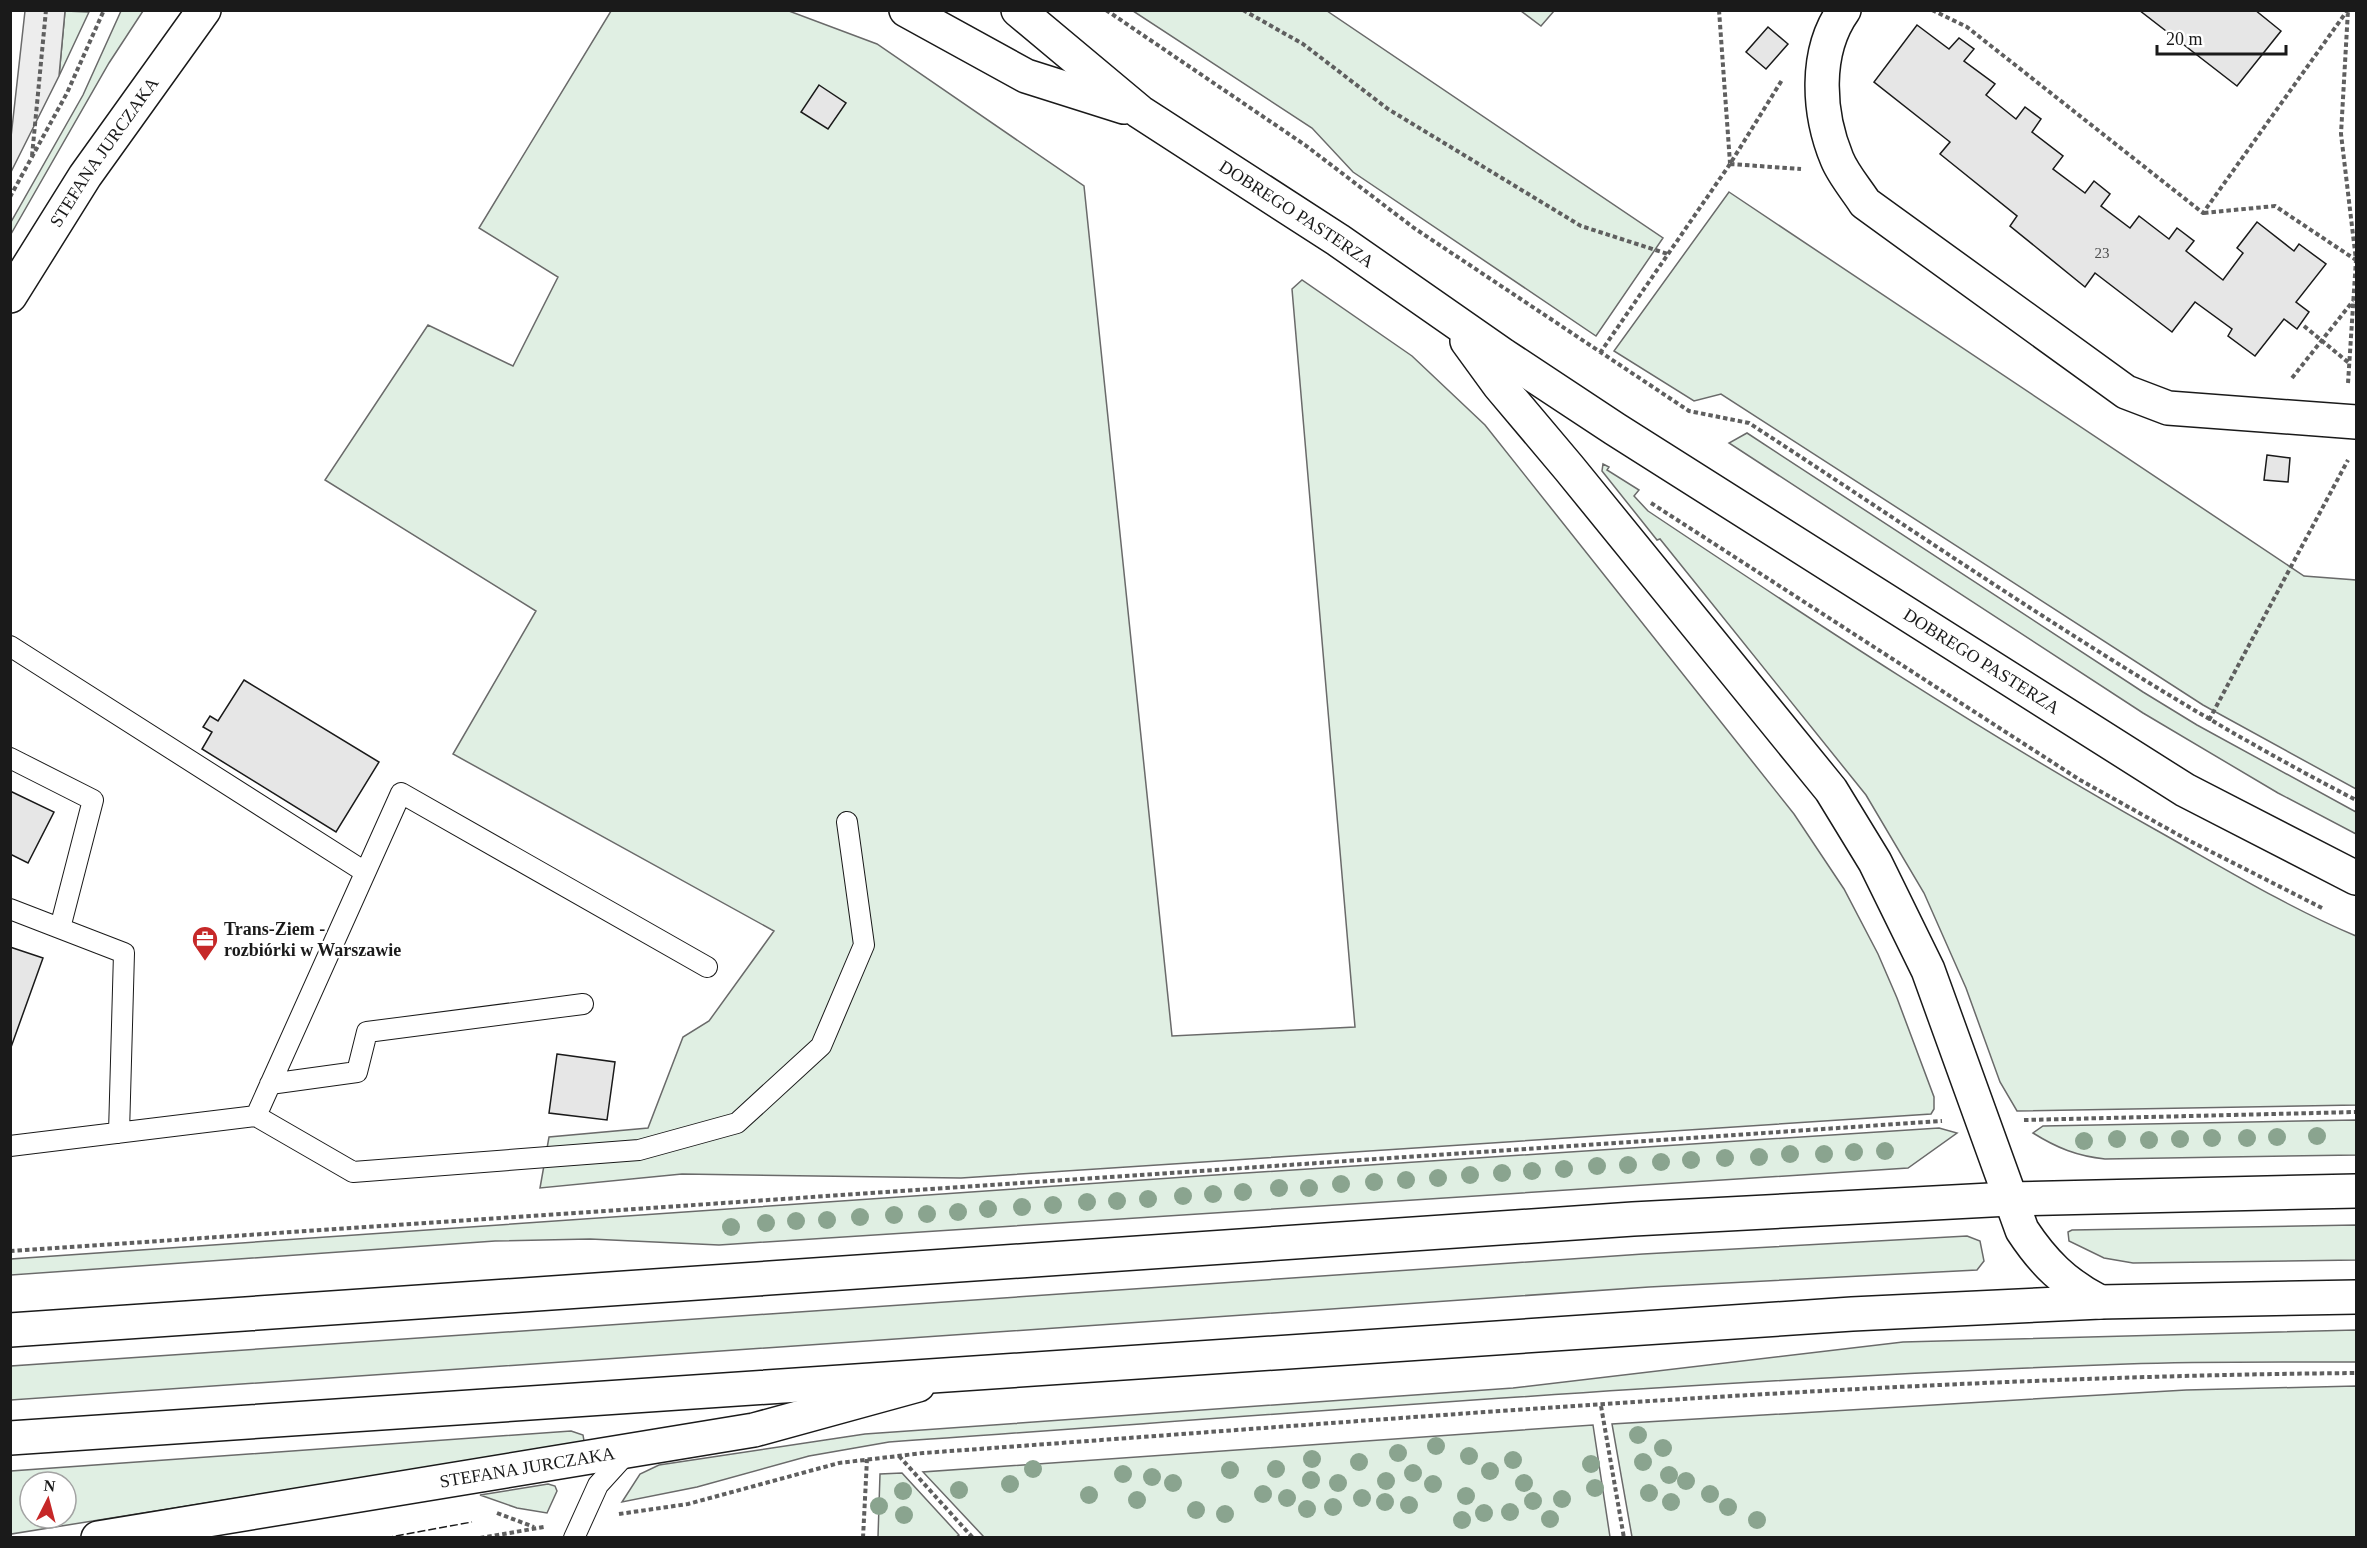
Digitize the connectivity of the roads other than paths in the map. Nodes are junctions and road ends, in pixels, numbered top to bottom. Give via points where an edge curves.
1 (204, 10) edge
2 (906, 10) edge
3 (1018, 10) edge
4 (1844, 10) edge
5 (1140, 112) junction
6 (10, 296) edge
7 (1451, 320) junction
8 (2351, 422) edge
9 (1615, 429) junction
10 (1569, 468) junction
11 (10, 646) edge
12 (10, 758) edge
13 (847, 822) dead end
14 (365, 872) junction
15 (2356, 878) edge
16 (10, 909) edge
17 (60, 928) junction
18 (707, 967) dead end
19 (583, 1005) dead end
20 (270, 1084) junction
21 (256, 1116) junction
22 (119, 1133) junction
23 (10, 1146) edge
24 (2356, 1191) edge
25 (2009, 1199) junction
26 (2356, 1297) edge
27 (2100, 1302) junction
28 (10, 1330) edge
29 (951, 1376) junction
30 (10, 1438) edge
31 (629, 1450) junction
32 (577, 1529) edge
33 (98, 1538) edge

1 - 6 street, STEFANA JURCZAKA via 85,176
2 - 5 street, DOBREGO PASTERZA via 1026,76
3 - 5 street, DOBREGO PASTERZA
4 - 8 street via 1832,27 1821,76 1837,159 1864,202 2126,392 2168,408
5 - 7 street, DOBREGO PASTERZA via 1338,240
7 - 9 street, DOBREGO PASTERZA
7 - 10 street, DOBREGO PASTERZA via 1498,385
9 - 10 street via 1591,426 1577,434 1570,444
9 - 15 street, DOBREGO PASTERZA via 2176,784
10 - 25 street, DOBREGO PASTERZA via 1831,790 1875,862 1928,970
11 - 14 lane
12 - 17 lane via 93,800
13 - 21 lane via 864,945 821,1046 737,1123 639,1150 353,1172
14 - 18 lane via 400,793
14 - 20 lane
16 - 17 lane
17 - 22 lane via 124,953
19 - 20 lane via 367,1032 357,1072
20 - 21 lane
21 - 22 lane
22 - 23 lane
24 - 25 street
25 - 27 street, DOBREGO PASTERZA via 2022,1230 2041,1259 2062,1279
25 - 28 street via 1609,1220
26 - 27 street
27 - 29 street via 1852,1314
29 - 30 street
29 - 31 street, STEFANA JURCZAKA via 754,1430
31 - 32 lane via 598,1485
31 - 33 street, STEFANA JURCZAKA

